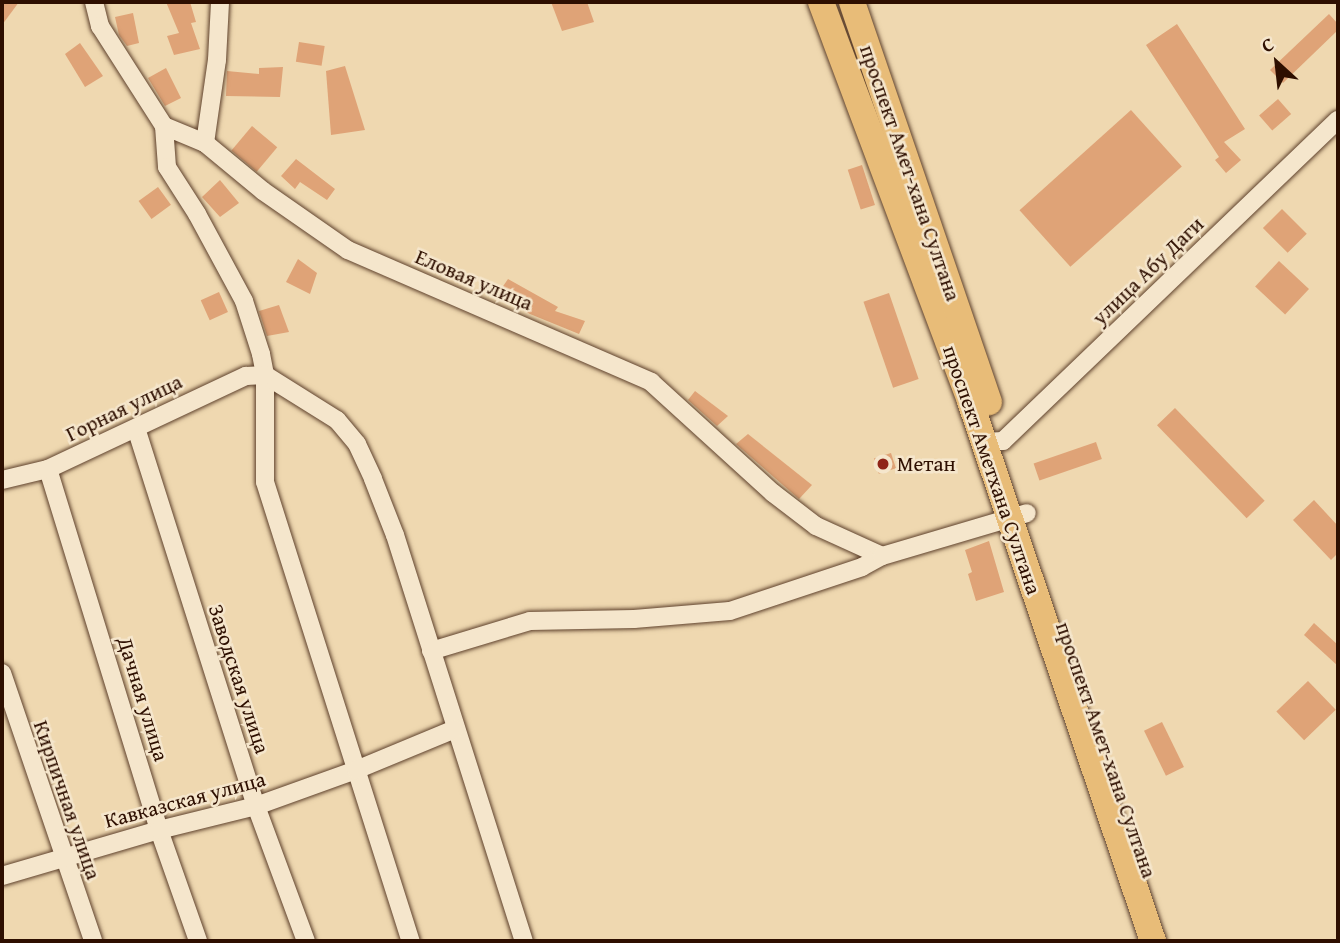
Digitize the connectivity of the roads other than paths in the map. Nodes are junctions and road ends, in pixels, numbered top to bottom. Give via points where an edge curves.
1 (94, 2) edge
2 (219, 2) edge
3 (821, 2) edge
4 (852, 2) edge
5 (1338, 120) edge
6 (164, 126) junction
7 (205, 143) junction
8 (265, 375) junction
9 (136, 428) junction
10 (993, 442) junction
11 (48, 469) junction
12 (2, 480) edge
13 (1019, 516) junction
14 (882, 556) junction
15 (431, 651) junction
16 (2, 673) edge
17 (455, 729) junction
18 (356, 770) junction
19 (256, 806) junction
20 (159, 830) junction
21 (64, 857) junction
22 (2, 876) edge
23 (93, 941) edge
24 (198, 941) edge
25 (306, 941) edge
26 (411, 941) edge
27 (524, 941) edge
28 (1153, 941) edge
29 (1171, 941) edge

1 - 6 street via 100,26
2 - 7 street via 217,60
3 - 10 main road, проспект Аметхана Султана
4 - 10 main road, проспект Амет-хана Султана
5 - 10 street, улица Абу Даги
6 - 7 street, Еловая улица
6 - 8 street via 167,167 244,301
7 - 14 street, Еловая улица via 263,191 348,250 651,382 816,526
8 - 9 street, Горная улица via 246,376
8 - 15 street via 337,420 357,444 395,535
8 - 18 street via 265,482
9 - 11 street, Горная улица
9 - 19 street, Заводская улица
10 - 13 main road, проспект Амет-хана Султана
11 - 12 street, Горная улица
11 - 20 street, Дачная улица
13 - 14 street
13 - 28 main road, проспект Аметхана Султана
13 - 29 main road, проспект Амет-хана Султана
14 - 15 street via 862,567 730,611 530,621
15 - 17 street
16 - 21 street, Кирпичная улица
17 - 18 street, Кавказская улица
17 - 27 street
18 - 19 street, Кавказская улица
18 - 26 street
19 - 20 street, Кавказская улица
19 - 25 street, Заводская улица
20 - 21 street, Кавказская улица
20 - 24 street, Дачная улица
21 - 22 street, Кавказская улица
21 - 23 street, Кирпичная улица

